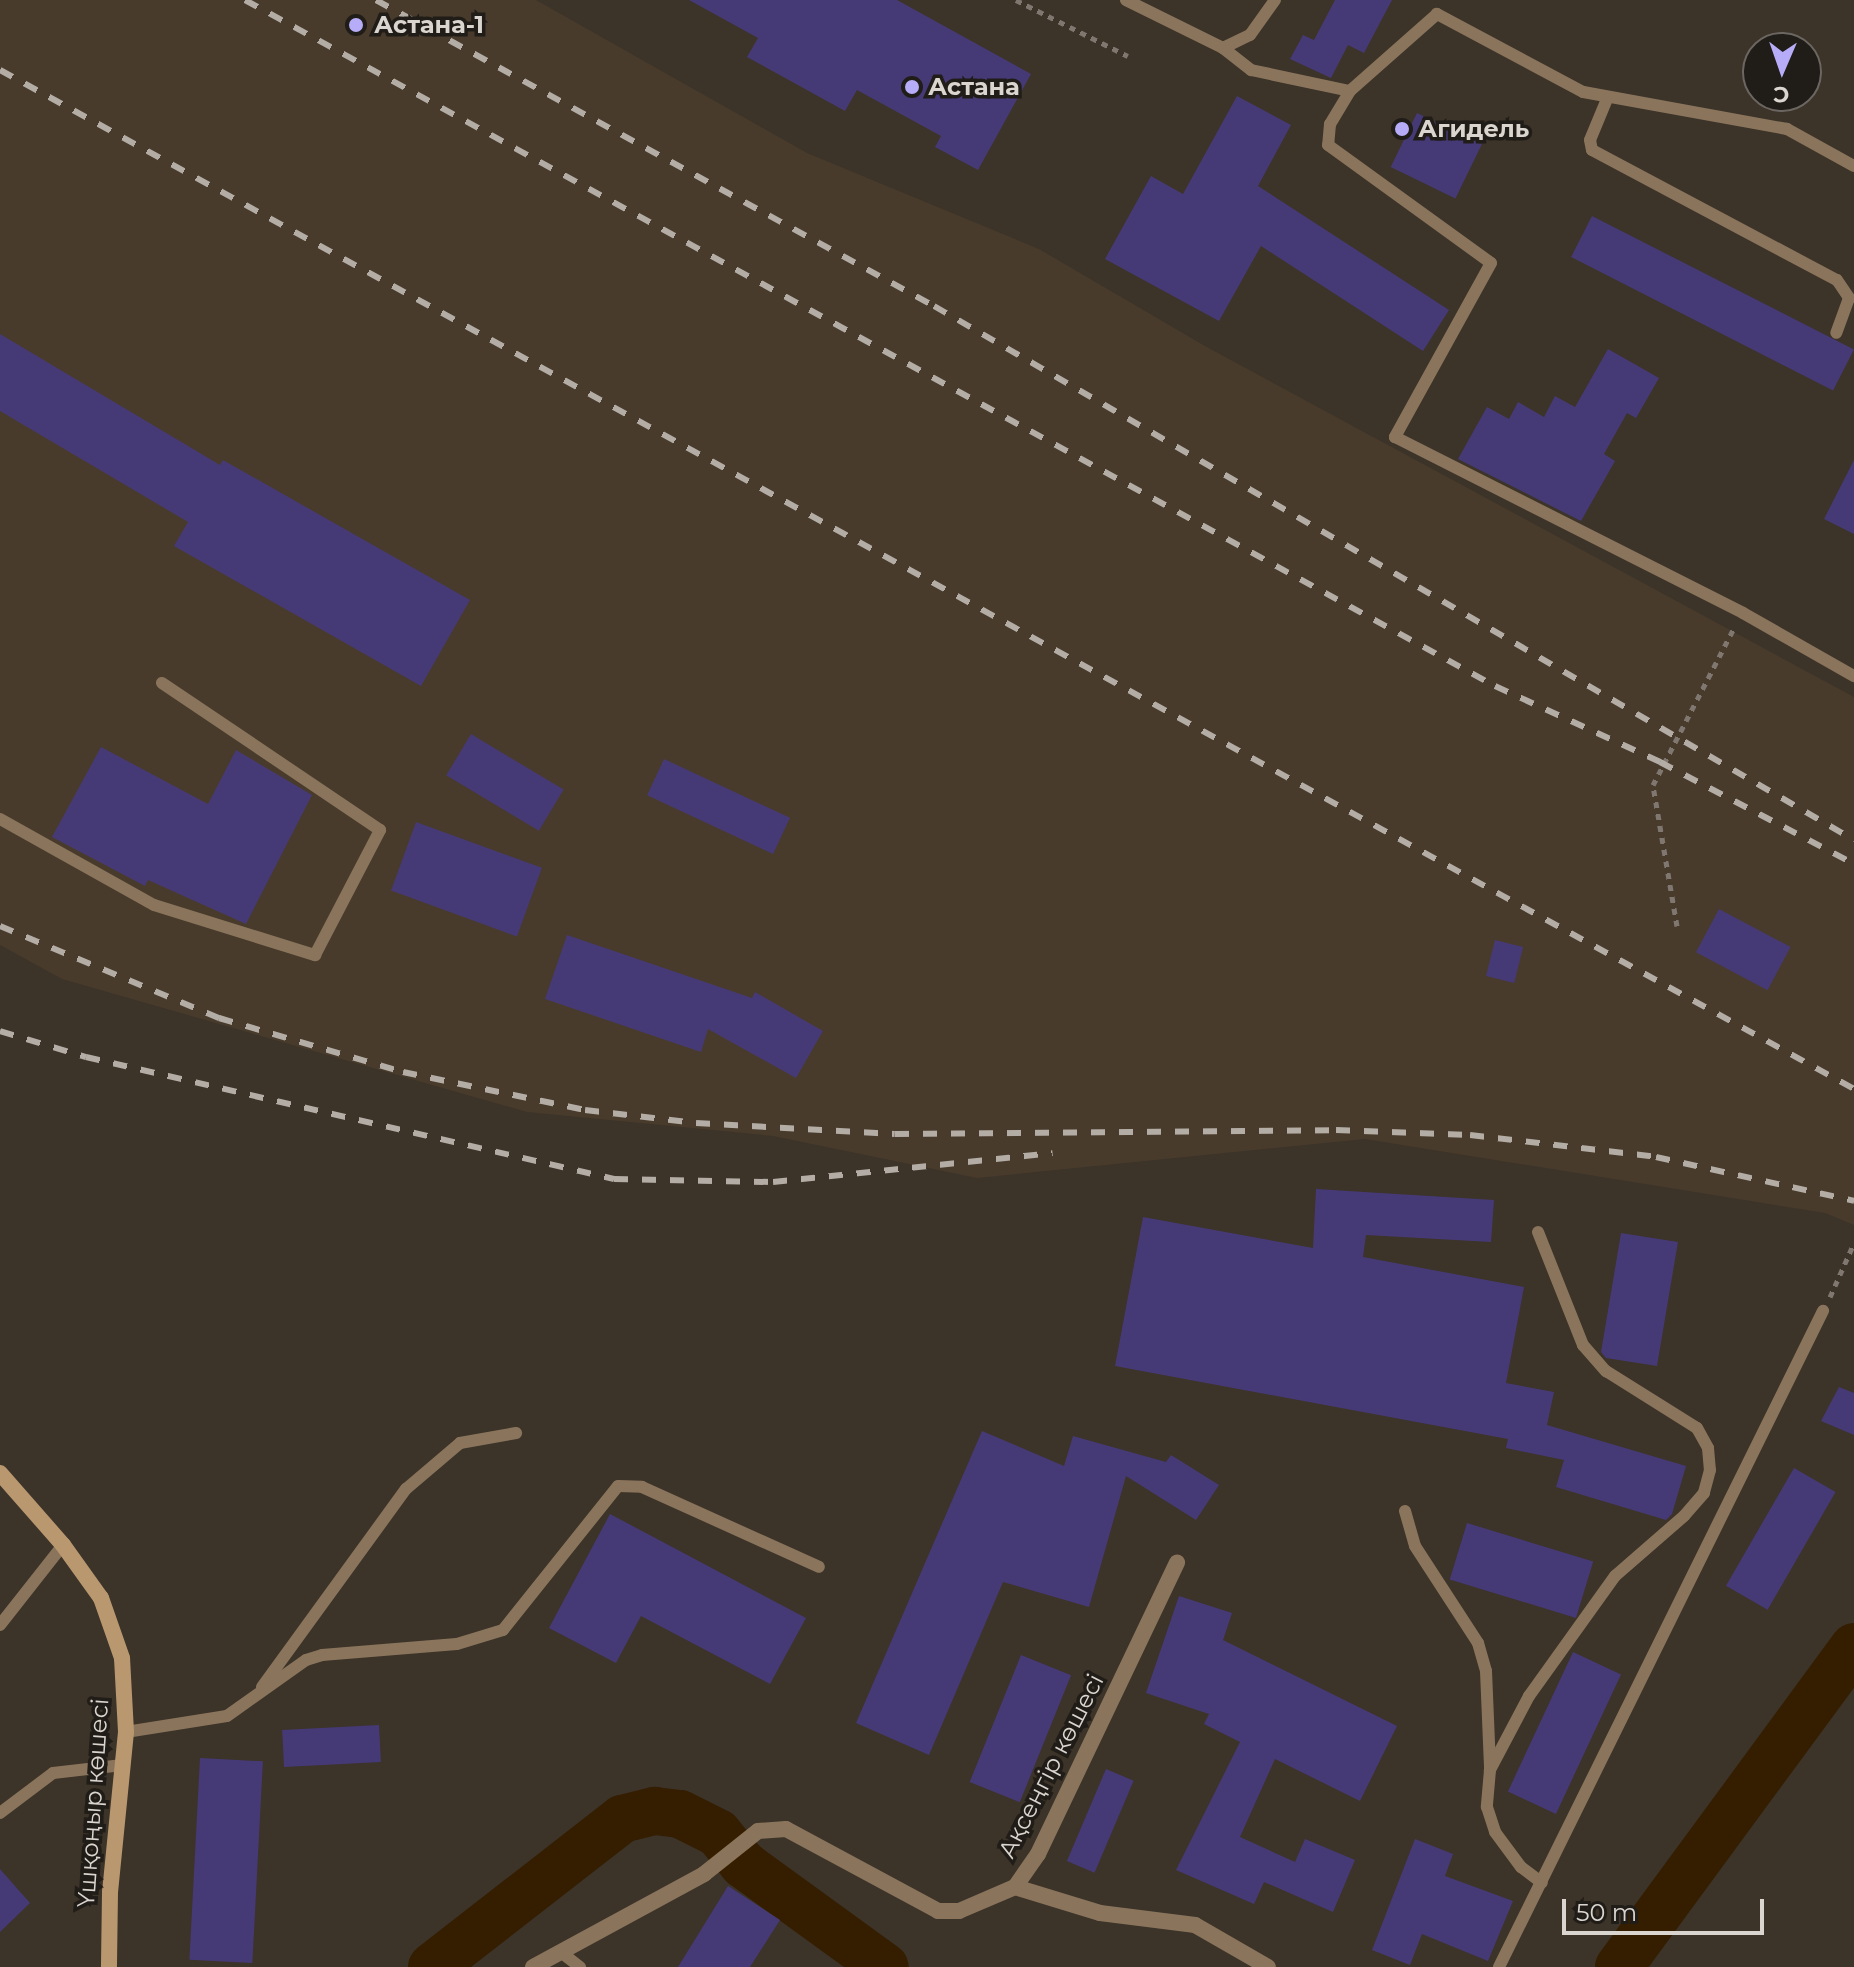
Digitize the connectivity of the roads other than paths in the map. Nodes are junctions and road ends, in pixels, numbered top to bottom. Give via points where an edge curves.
1 (1126, 0) edge
2 (1275, 0) edge
3 (1223, 48) junction
4 (1350, 91) junction
5 (1607, 99) junction
6 (1854, 166) edge
7 (1836, 333) dead end
8 (1854, 676) edge
9 (162, 683) dead end
10 (0, 819) edge
11 (1538, 1232) dead end
12 (1823, 1311) road end
13 (516, 1433) dead end
14 (0, 1473) edge
15 (1405, 1511) dead end
16 (63, 1545) junction
17 (1177, 1562) dead end
18 (819, 1567) dead end
19 (0, 1625) edge
20 (249, 1705) junction
21 (126, 1732) junction
22 (123, 1765) junction
23 (1490, 1770) junction
24 (0, 1813) edge
25 (1542, 1883) junction
26 (1015, 1887) junction
27 (562, 1953) junction
28 (109, 1967) edge
29 (533, 1967) edge
30 (580, 1967) edge
31 (1268, 1967) edge
32 (1499, 1967) edge

1 - 3 lane
2 - 3 lane via 1250,35
3 - 4 lane via 1251,70
4 - 5 lane via 1437,14 1583,92
4 - 8 lane via 1330,124 1328,145 1491,263 1395,437 1743,613
5 - 6 lane via 1787,129
5 - 7 lane via 1590,140 1592,150 1837,280 1849,298
9 - 10 lane via 380,830 315,955 154,905
11 - 23 lane via 1583,1345 1606,1371 1697,1428 1708,1448 1710,1470 1704,1493 1684,1516 1615,1576 1529,1696
12 - 25 lane
13 - 20 lane via 460,1443 406,1489
14 - 16 main road, Үшқоңыр көшесі
15 - 23 lane via 1415,1546 1478,1643 1486,1671
16 - 19 lane
16 - 21 main road, Үшқоңыр көшесі via 101,1598 122,1658
17 - 26 street, Ақсеңгір көшесі via 1038,1854
18 - 20 lane via 642,1487 618,1486 503,1630 457,1644 322,1655 282,1676
20 - 21 lane via 227,1716
21 - 22 main road, Үшқоңыр көшесі
22 - 24 lane via 53,1773
22 - 28 main road, Үшқоңыр көшесі via 110,1892
23 - 25 lane via 1487,1807 1495,1832 1521,1867
25 - 32 lane
26 - 27 street, Ақсеңгір көшесі via 959,1911 938,1911 786,1829 758,1831 704,1874
26 - 31 street via 1100,1913 1195,1925
27 - 29 street, Ақсеңгір көшесі
27 - 30 lane

